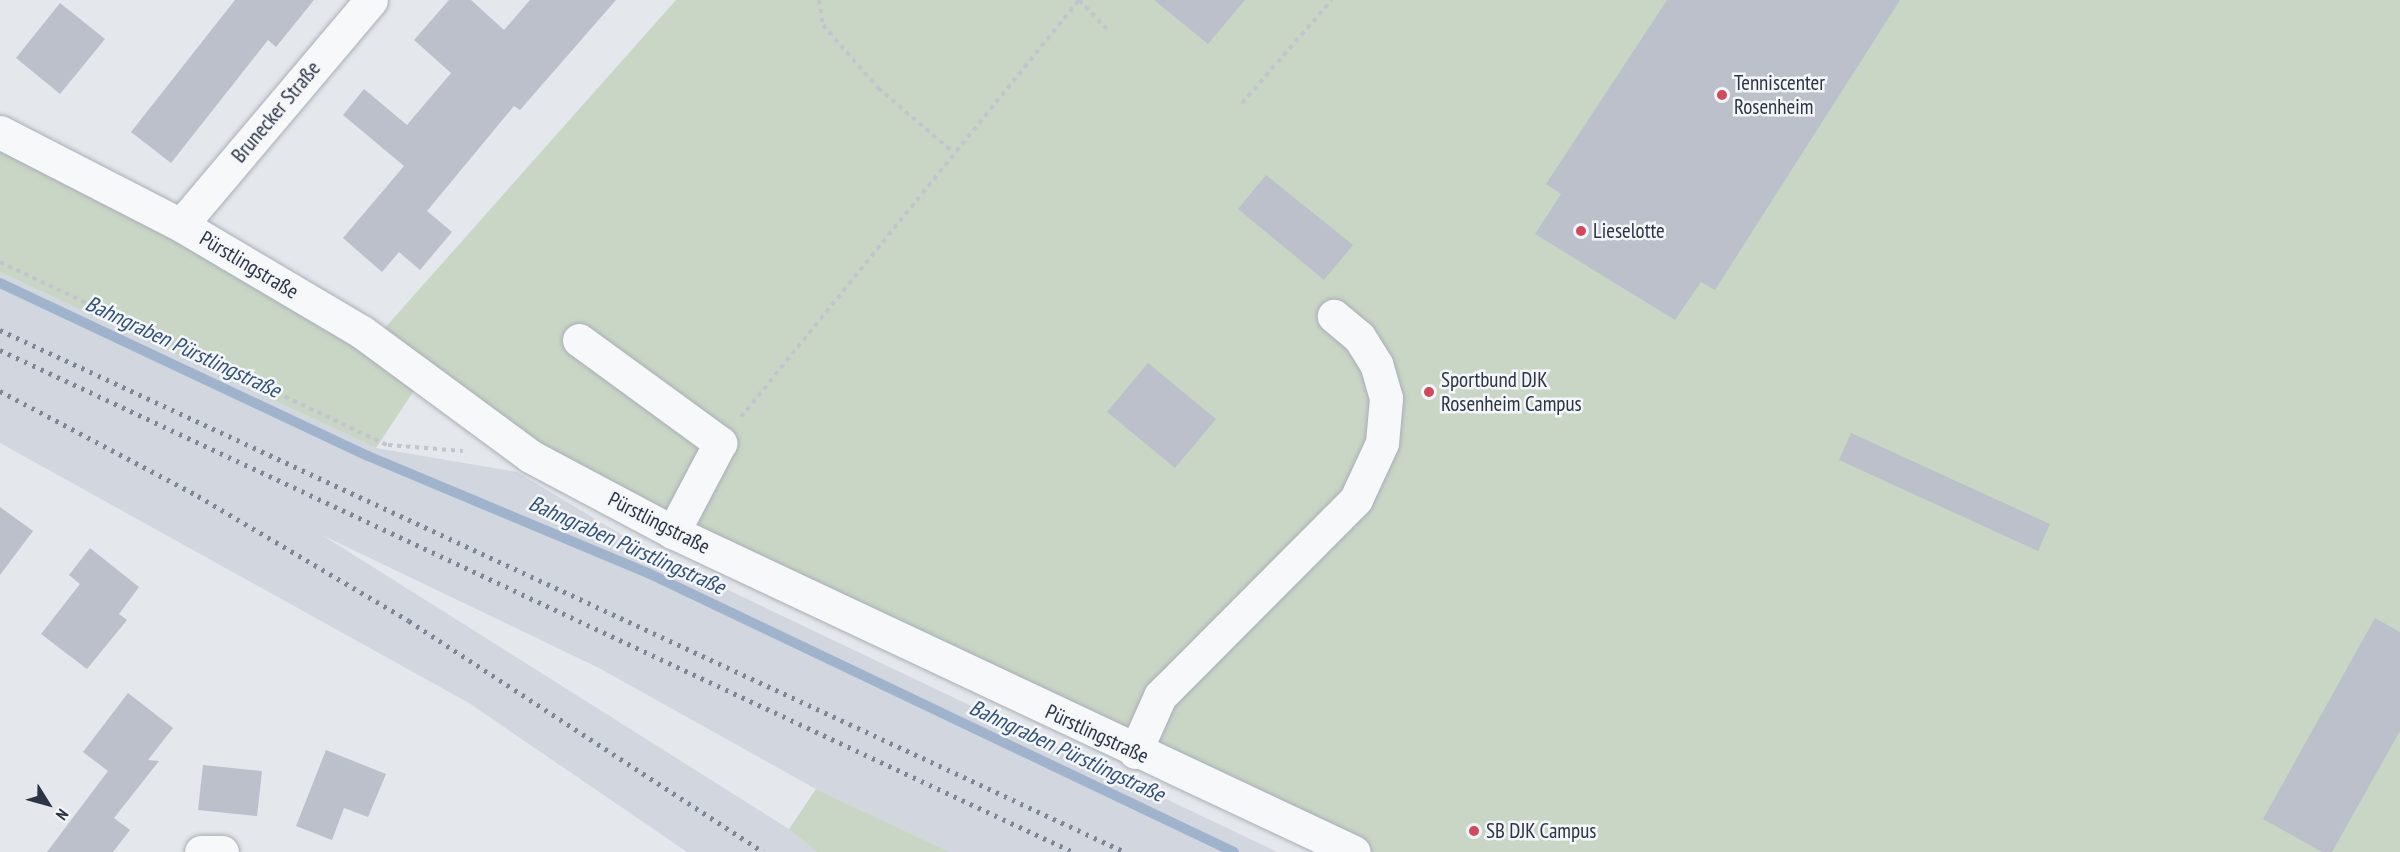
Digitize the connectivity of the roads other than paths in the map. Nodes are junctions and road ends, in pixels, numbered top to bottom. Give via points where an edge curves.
1 (370, 0) edge
2 (0, 132) edge
3 (182, 225) junction
4 (1334, 316) dead end
5 (579, 340) dead end
6 (673, 532) junction
7 (1135, 752) junction
8 (201, 852) edge
9 (222, 852) edge
10 (1354, 852) edge

1 - 3 street, Brunecker Straße
2 - 3 street, Pürstlingstraße
3 - 6 street, Pürstlingstraße via 362,332 530,456
4 - 7 street via 1359,337 1376,364 1386,398 1382,443 1356,498 1160,696
5 - 6 street via 720,443
6 - 7 street, Pürstlingstraße
7 - 10 street, Pürstlingstraße
8 - 9 street

